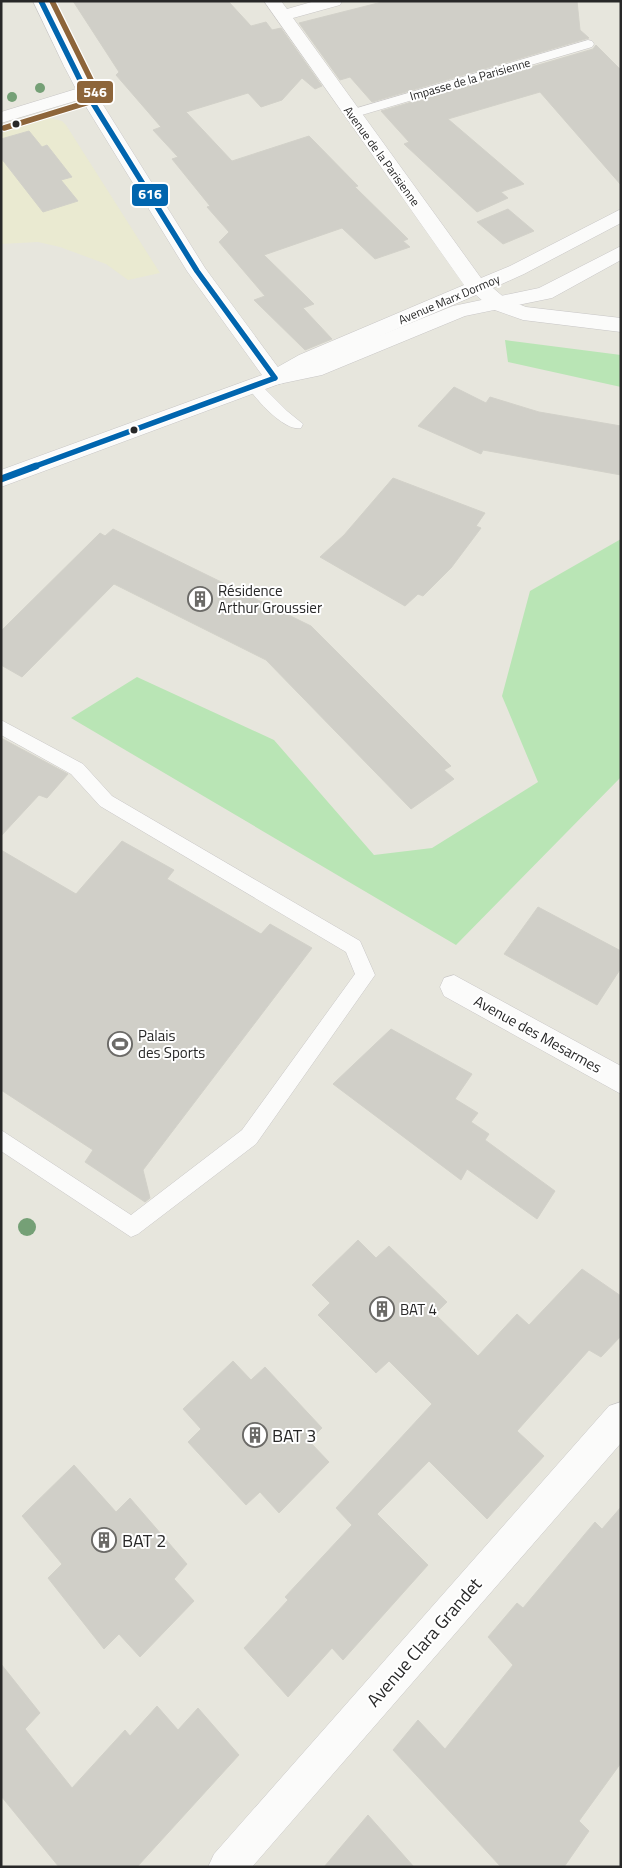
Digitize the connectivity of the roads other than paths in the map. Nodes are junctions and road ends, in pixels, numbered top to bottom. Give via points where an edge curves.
1 (41, 1) edge
2 (334, 1) edge
3 (278, 9) edge
4 (588, 44) dead end
5 (86, 92) junction
6 (351, 114) junction
7 (1, 118) edge
8 (621, 215) edge
9 (621, 252) edge
10 (478, 287) junction
11 (499, 304) junction
12 (621, 324) edge
13 (275, 378) junction
14 (255, 386) junction
15 (296, 424) dead end
16 (1, 479) edge
17 (1, 727) edge
18 (454, 987) dead end
19 (621, 1081) edge
20 (1, 1139) edge
21 (621, 1418) edge
22 (227, 1867) edge

1 - 5 street
2 - 3 street
3 - 6 street, Avenue de la Parisienne
4 - 6 lane, Impasse de la Parisienne
5 - 7 street
5 - 13 street via 198,271
6 - 10 street, Avenue de la Parisienne
8 - 10 street, Avenue Marx Dormoy
9 - 11 street, Avenue Marx Dormoy via 545,293
10 - 11 street, Avenue de la Parisienne
10 - 13 street, Avenue Marx Dormoy via 306,360
11 - 12 street via 523,313
11 - 13 street, Avenue Marx Dormoy via 460,311 314,370
13 - 14 street, Avenue Marx Dormoy
14 - 15 lane via 282,415
14 - 16 street, Avenue Marx Dormoy
17 - 20 lane via 77,769 106,801 353,947 365,975 249,1137 131,1227
18 - 19 street, Avenue des Mesarmes
21 - 22 street, Avenue Clara Grandet

